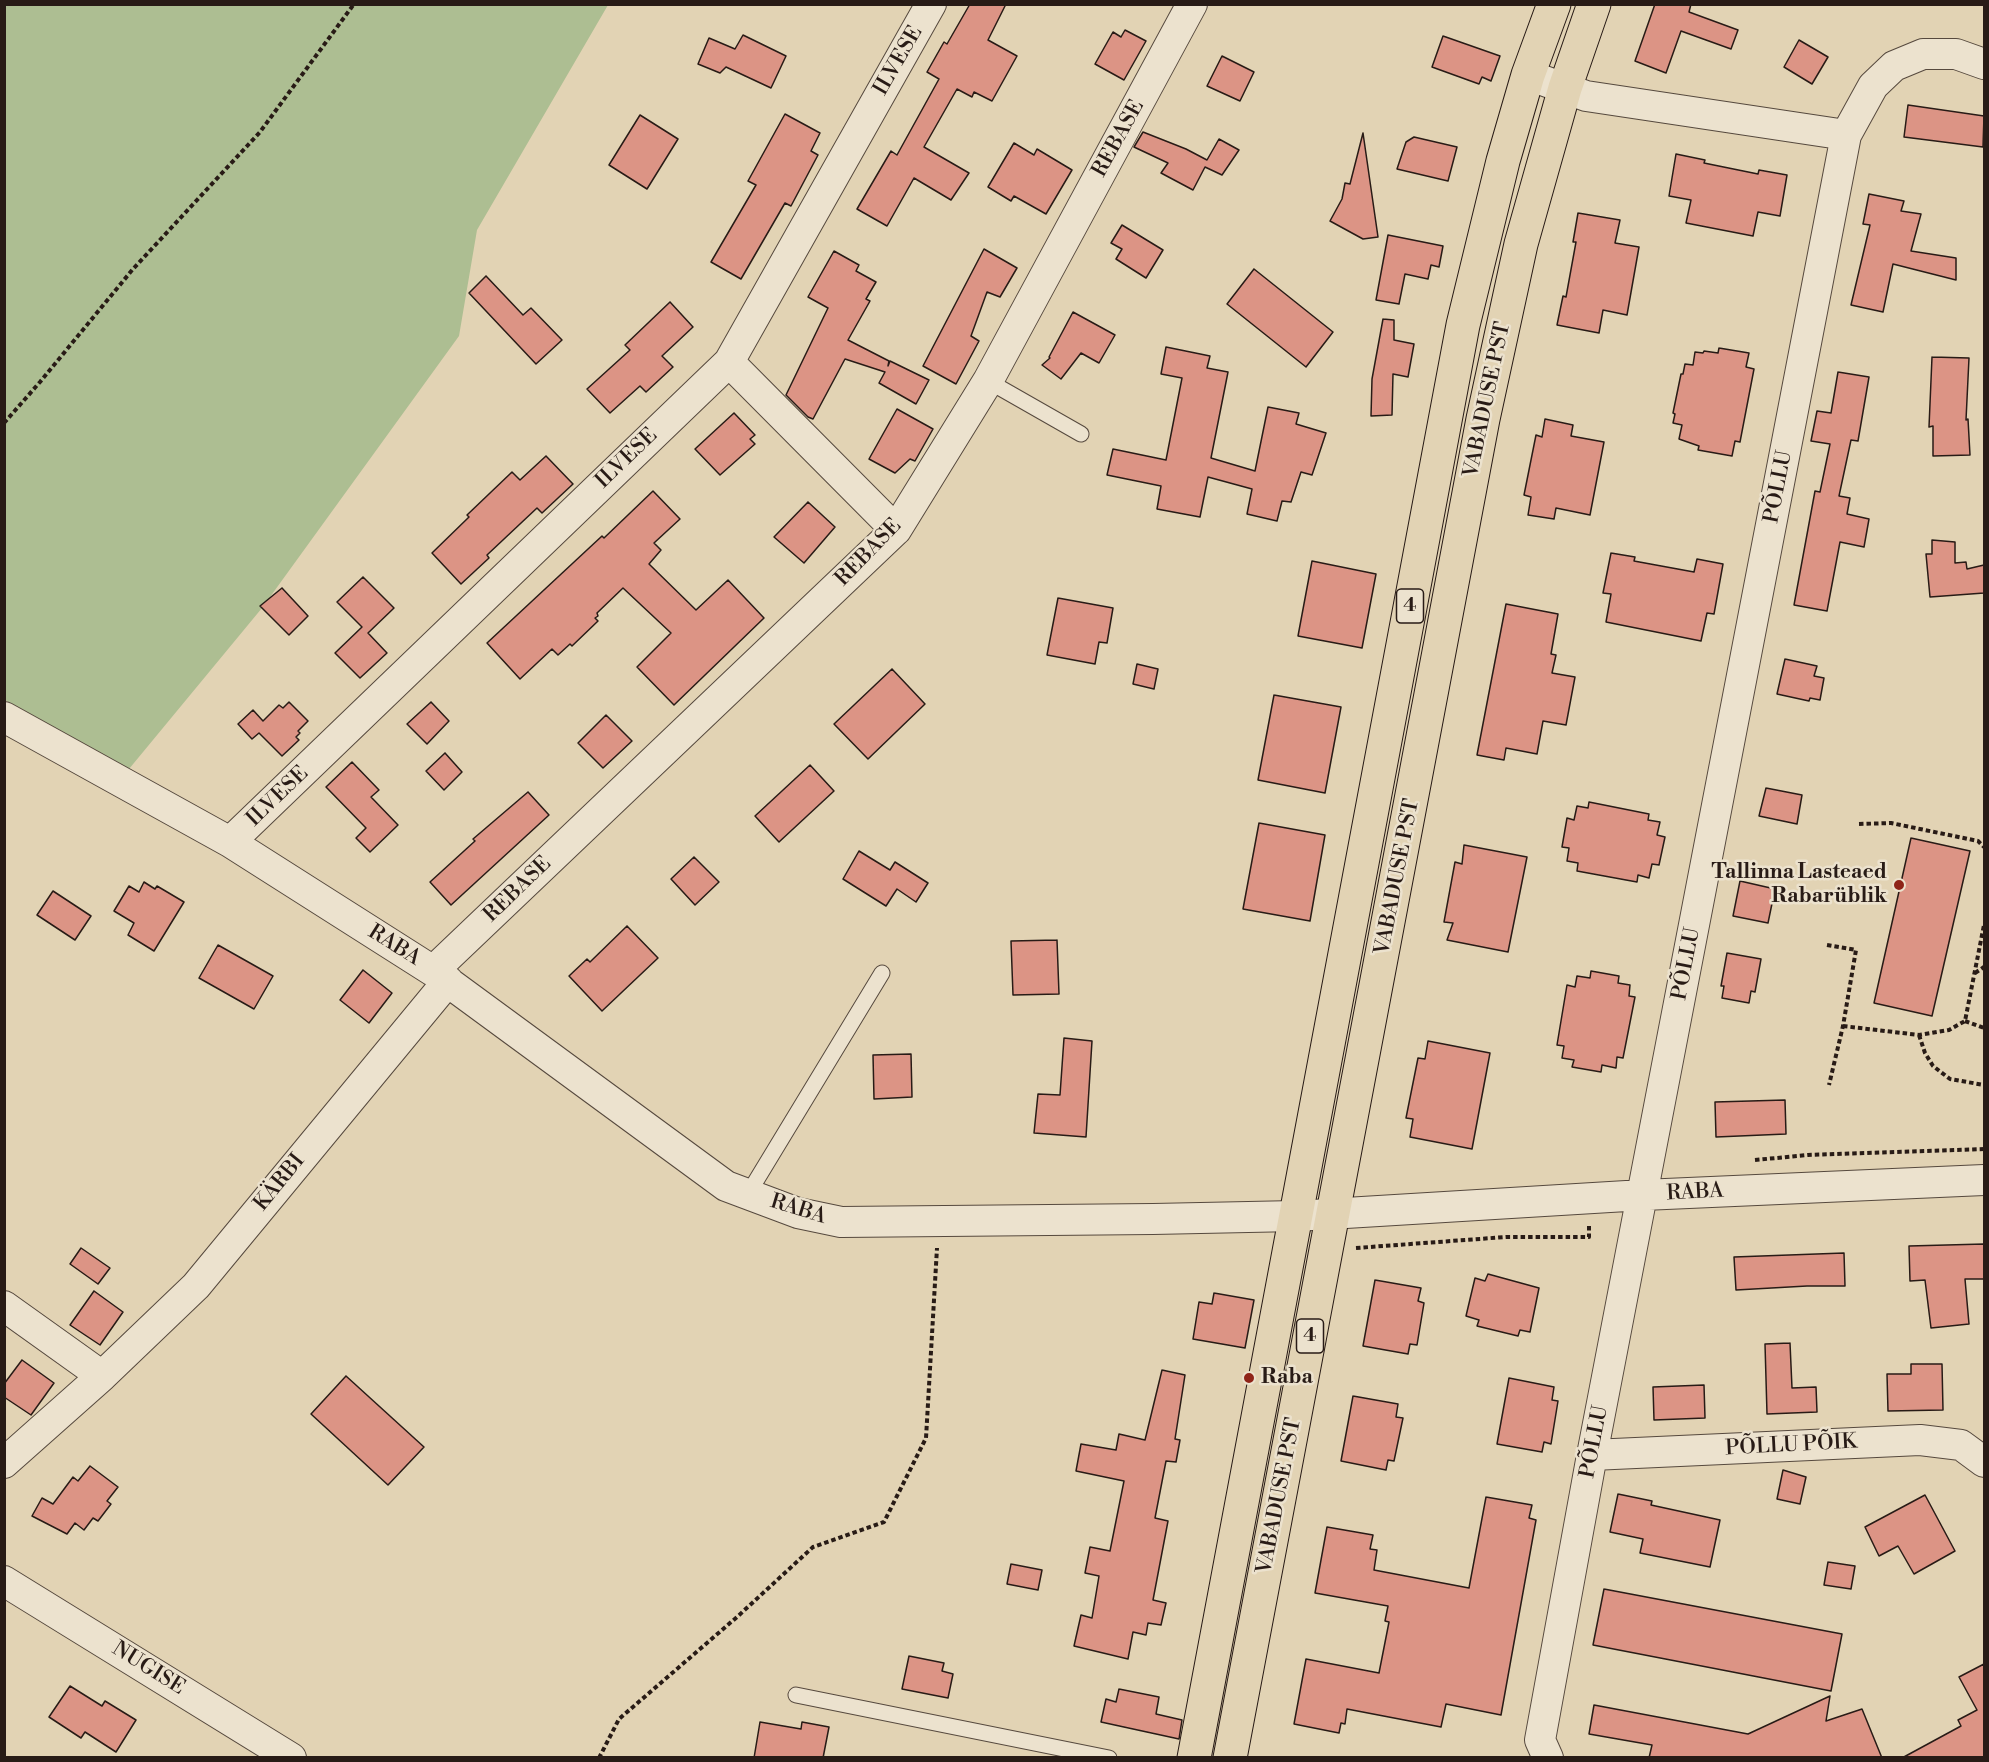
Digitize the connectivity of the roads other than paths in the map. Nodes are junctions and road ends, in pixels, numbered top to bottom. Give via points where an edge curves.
1 (931, 4) edge
2 (1192, 4) edge
3 (1554, 4) edge
4 (1594, 4) edge
5 (1984, 64) edge
6 (1528, 75) junction
7 (1565, 88) junction
8 (1846, 135) junction
9 (729, 362) junction
10 (988, 381) junction
11 (1081, 434) dead end
12 (896, 530) junction
13 (4, 717) edge
14 (231, 842) junction
15 (882, 973) dead end
16 (440, 976) junction
17 (1984, 1180) edge
18 (748, 1194) junction
19 (1643, 1195) junction
20 (1334, 1212) junction
21 (1296, 1216) junction
22 (4, 1306) edge
23 (102, 1376) junction
24 (1592, 1455) junction
25 (1984, 1462) edge
26 (4, 1463) edge
27 (4, 1581) edge
28 (796, 1695) dead end
29 (291, 1758) edge
30 (1109, 1758) edge
31 (1194, 1758) edge
32 (1230, 1758) edge
33 (1548, 1758) edge

1 - 9 street, ILVESE
2 - 10 street, REBASE
3 - 6 highway, VABADUSE PST / 4
4 - 7 highway, VABADUSE PST / 4
5 - 8 street, PÕLLU via 1956,54 1923,54 1894,66 1873,86
6 - 7 street
6 - 21 highway, VABADUSE PST / 4 via 1463,325
7 - 8 street via 1586,96
7 - 20 highway, VABADUSE PST / 4 via 1521,244 1486,407
8 - 19 street, PÕLLU
9 - 12 street
9 - 14 street, ILVESE
10 - 11 lane
10 - 12 street, REBASE
12 - 16 street, REBASE
13 - 14 street, RABA
14 - 16 street, RABA
15 - 18 lane
16 - 18 street, RABA via 726,1186
16 - 23 street, KÄRBI via 196,1286
17 - 19 street, RABA
18 - 21 street, RABA via 798,1213 841,1222
19 - 20 street, RABA
19 - 24 street, PÕLLU
20 - 21 street, RABA
20 - 32 highway, VABADUSE PST / 4
21 - 31 highway, VABADUSE PST / 4
22 - 23 street
23 - 26 street, KÄRBI
24 - 25 street, PÕLLU PÕIK via 1920,1440 1961,1445
24 - 33 street, PÕLLU via 1540,1740
27 - 29 street, NUGISE
28 - 30 lane

